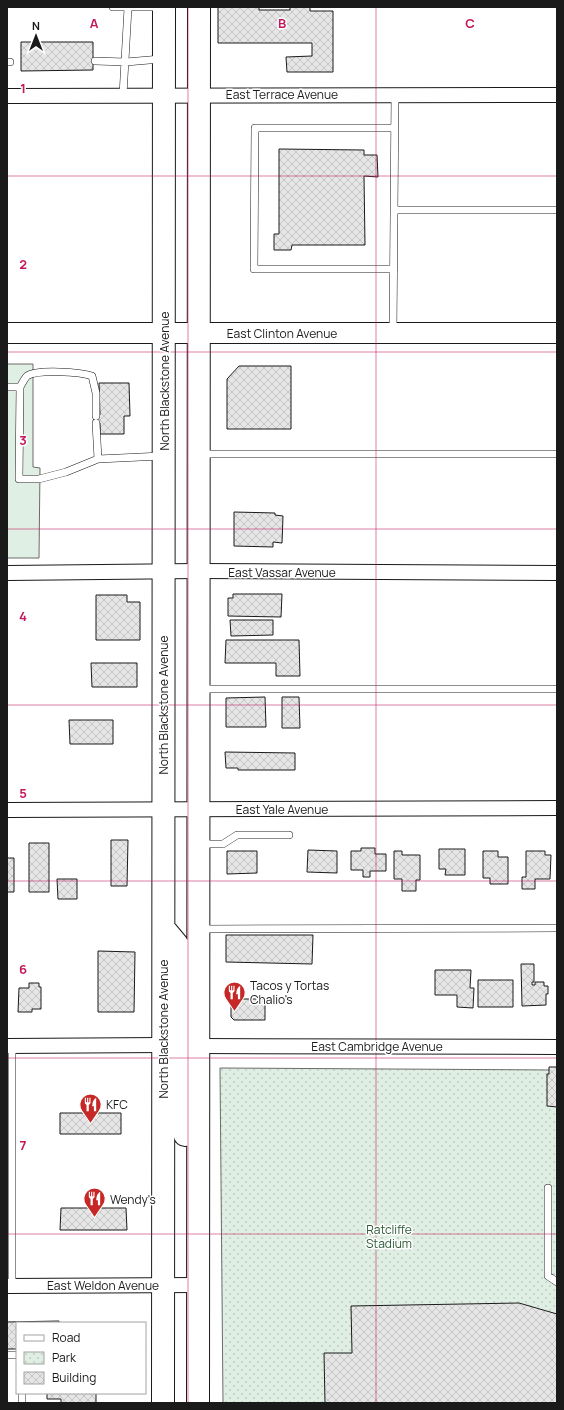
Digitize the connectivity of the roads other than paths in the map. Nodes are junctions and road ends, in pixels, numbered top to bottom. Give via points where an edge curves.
1 (113, 7) edge
2 (164, 7) edge
3 (199, 7) edge
4 (128, 8) edge
5 (163, 59) junction
6 (95, 61) dead end
7 (126, 62) junction
8 (163, 94) junction
9 (198, 94) junction
10 (123, 95) junction
11 (395, 95) junction
12 (557, 95) edge
13 (7, 96) edge
14 (395, 128) junction
15 (394, 210) junction
16 (557, 210) edge
17 (394, 269) junction
18 (7, 333) edge
19 (163, 333) junction
20 (198, 333) junction
21 (393, 333) junction
22 (557, 333) edge
23 (20, 386) junction
24 (7, 387) edge
25 (198, 454) junction
26 (557, 454) edge
27 (164, 456) junction
28 (98, 458) junction
29 (197, 571) junction
30 (162, 572) junction
31 (7, 573) edge
32 (557, 573) edge
33 (198, 689) junction
34 (557, 689) edge
35 (557, 808) edge
36 (198, 809) junction
37 (7, 810) edge
38 (164, 810) junction
39 (289, 835) dead end
40 (198, 844) junction
41 (162, 926) junction
42 (557, 928) edge
43 (198, 929) junction
44 (163, 1045) junction
45 (9, 1046) edge
46 (198, 1046) junction
47 (557, 1047) edge
48 (548, 1188) dead end
49 (198, 1216) junction
50 (557, 1282) edge
51 (163, 1285) junction
52 (198, 1285) junction
53 (10, 1286) edge
54 (163, 1403) edge
55 (198, 1403) edge

1 - 4 lane
2 - 4 lane
2 - 5 main road, North Blackstone Avenue
3 - 9 main road
4 - 7 lane
5 - 7 lane
5 - 8 main road, North Blackstone Avenue
6 - 7 lane
7 - 10 lane
8 - 9 street, East Terrace Avenue
8 - 10 street, East Terrace Avenue
8 - 19 main road, North Blackstone Avenue
9 - 11 street, East Terrace Avenue
9 - 20 main road
10 - 13 street, East Terrace Avenue
11 - 12 street, East Terrace Avenue
11 - 14 lane
14 - 15 lane
14 - 17 lane via 255,128 254,270
15 - 16 lane
15 - 17 lane
17 - 21 lane
18 - 19 main road, East Clinton Avenue
19 - 20 main road, East Clinton Avenue
19 - 27 main road, North Blackstone Avenue
20 - 21 main road, East Clinton Avenue
20 - 25 main road
21 - 22 main road, East Clinton Avenue
23 - 24 lane
23 - 28 lane via 28,376 36,373 83,373 92,376
23 - 28 lane via 19,479 39,479 66,472
25 - 26 lane
25 - 29 main road
27 - 28 lane
27 - 30 main road, North Blackstone Avenue
29 - 30 street, East Vassar Avenue
29 - 32 street, East Vassar Avenue
29 - 33 main road
30 - 31 street, East Vassar Avenue
30 - 38 main road, North Blackstone Avenue
33 - 34 lane
33 - 36 main road
35 - 36 street, East Yale Avenue
36 - 38 street, East Yale Avenue
36 - 40 main road
37 - 38 street, East Yale Avenue
38 - 41 main road, North Blackstone Avenue
39 - 40 lane via 237,835 223,844
40 - 43 main road
41 - 44 main road, North Blackstone Avenue
41 - 46 main road via 177,944 184,1034 190,1043
42 - 43 lane
43 - 46 main road
44 - 45 street
44 - 49 main road via 177,1054 181,1064 183,1127
44 - 51 main road, North Blackstone Avenue
45 - 53 lane
46 - 47 street, East Cambridge Avenue
46 - 49 main road
48 - 50 lane via 548,1276
49 - 52 main road
51 - 52 street, East Weldon Avenue
51 - 53 street, East Weldon Avenue
51 - 54 main road, North Blackstone Avenue
52 - 55 main road

